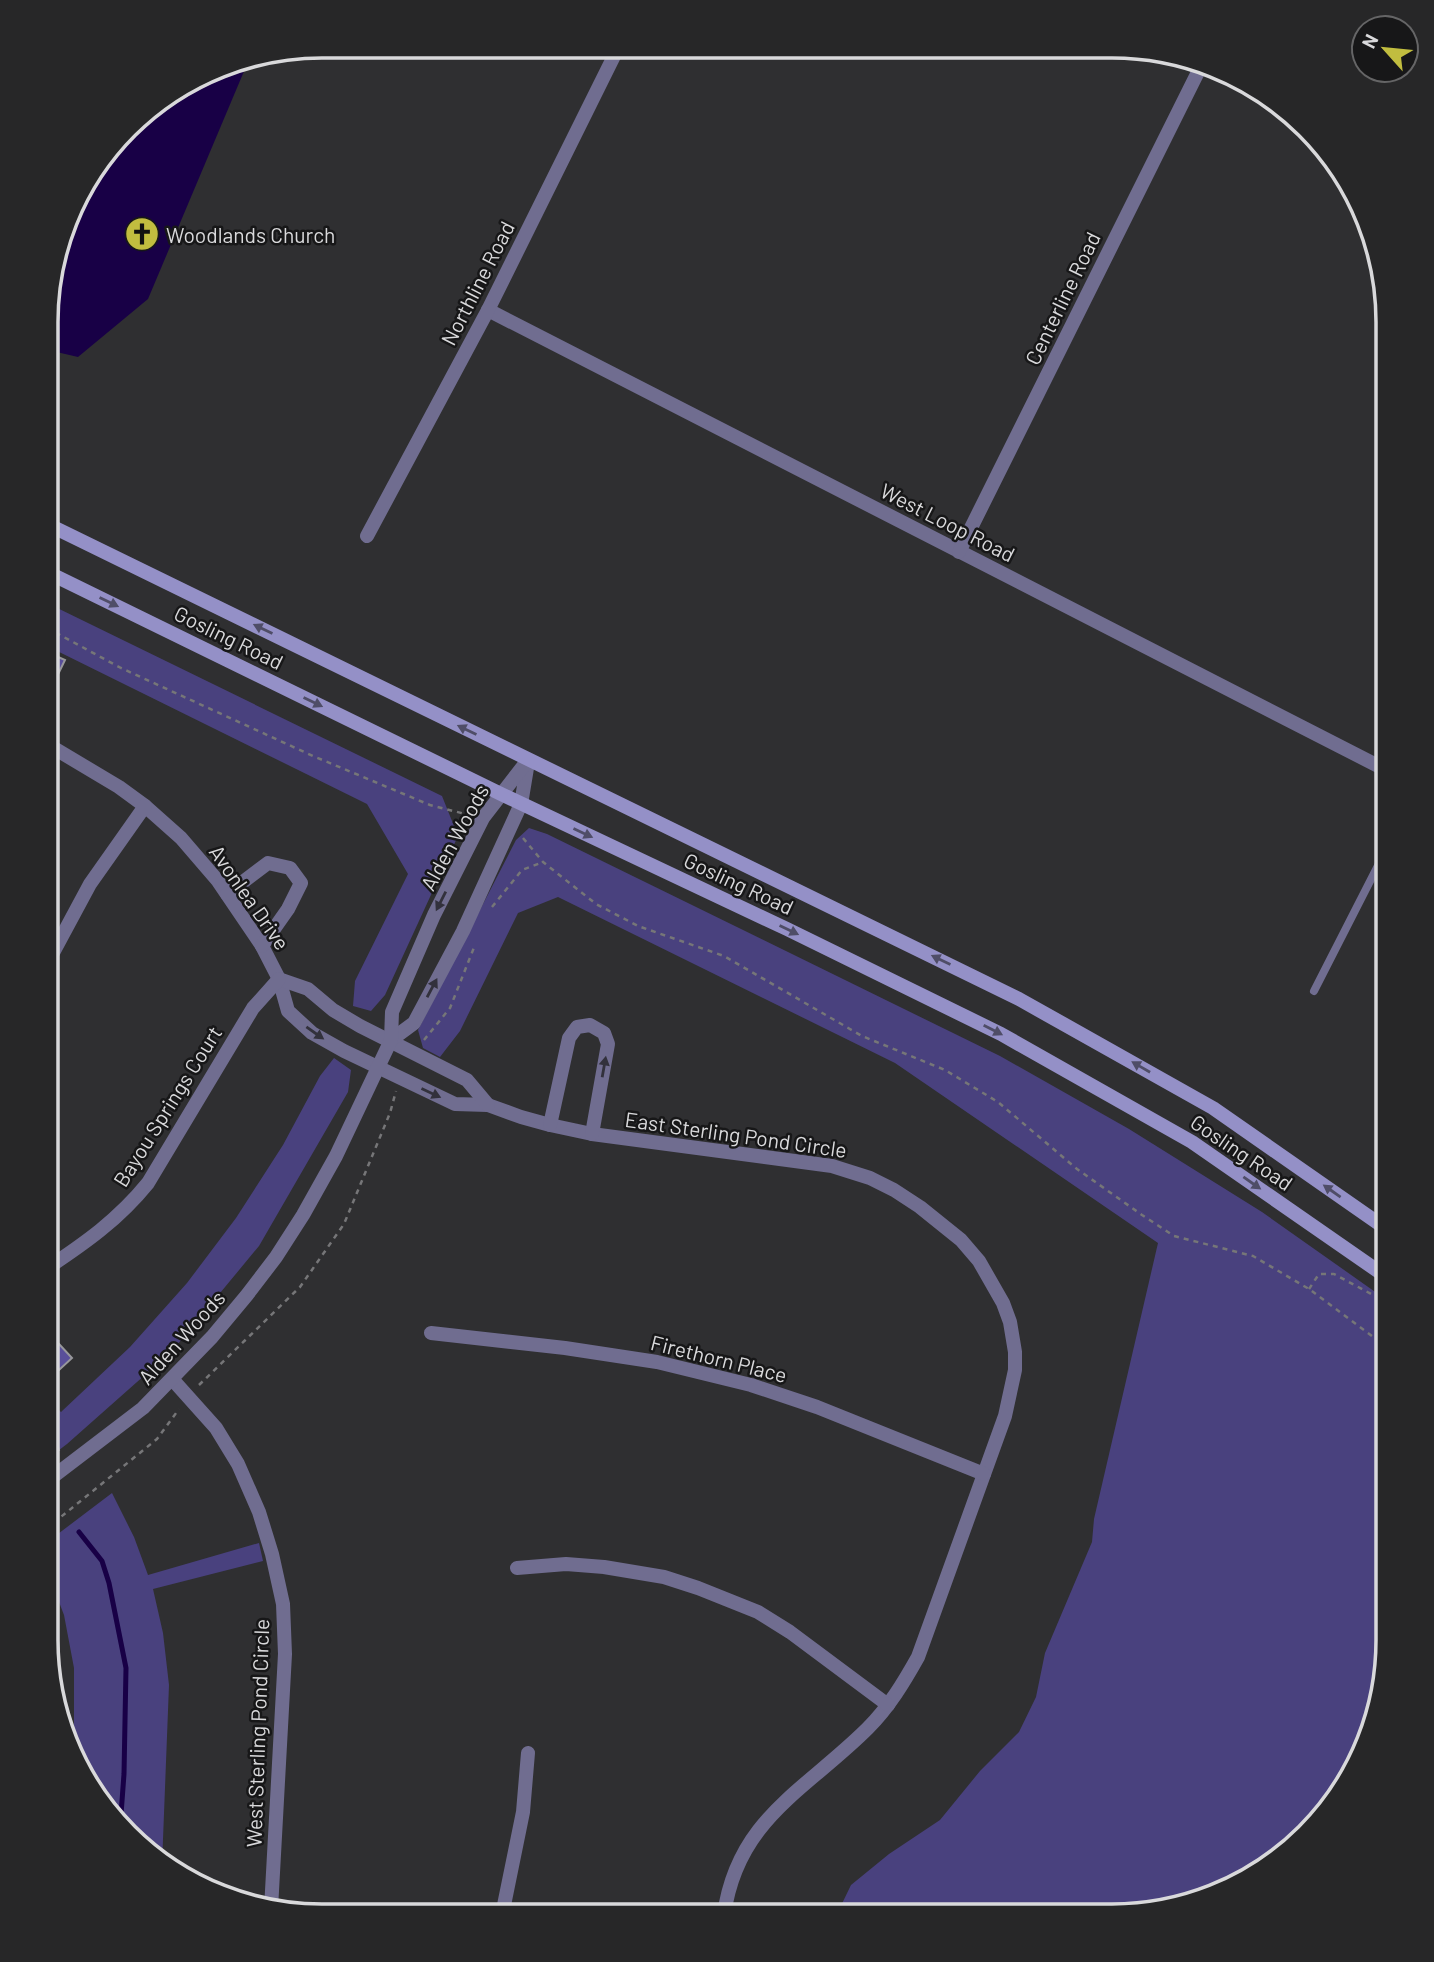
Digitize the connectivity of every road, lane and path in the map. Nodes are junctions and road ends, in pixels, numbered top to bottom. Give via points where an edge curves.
1 (613, 58) edge
2 (1198, 72) edge
3 (488, 310) junction
4 (58, 529) edge
5 (367, 536) dead end
6 (959, 552) junction
7 (58, 577) edge
8 (58, 634) edge
9 (58, 750) edge
10 (528, 760) junction
11 (1376, 765) edge
12 (501, 794) junction
13 (521, 804) junction
14 (145, 806) junction
15 (483, 818) junction
16 (510, 832) junction
17 (1376, 870) edge
18 (227, 894) junction
19 (58, 944) edge
20 (262, 946) junction
21 (279, 979) junction
22 (1314, 991) dead end
23 (391, 1040) junction
24 (378, 1067) junction
25 (488, 1105) junction
26 (550, 1125) junction
27 (592, 1134) junction
28 (1376, 1222) edge
29 (58, 1261) edge
30 (1376, 1270) edge
31 (1309, 1289) junction
32 (1376, 1297) edge
33 (431, 1333) dead end
34 (1376, 1339) edge
35 (173, 1380) junction
36 (58, 1447) edge
37 (65, 1469) junction
38 (58, 1474) edge
39 (984, 1474) junction
40 (517, 1568) dead end
41 (888, 1705) junction
42 (528, 1753) dead end
43 (272, 1899) edge
44 (504, 1904) edge
45 (726, 1904) edge

1 - 3 street, Northline Road
2 - 6 street, Centerline Road
3 - 5 street, Northline Road
3 - 6 street, West Loop Road
10 -> 4 main road, Gosling Road
6 - 11 street, West Loop Road
7 -> 12 main road, Gosling Road
8 - 15 path via 121,668 313,756 430,805
9 - 14 street, Avonlea Drive
10 - 12 street, Alden Woods
10 - 13 street, Alden Woods
28 -> 10 main road, Gosling Road via 1213,1108 1030,1005
12 - 13 main road, Gosling Road
12 - 15 street, Alden Woods
13 - 16 street, Alden Woods
13 -> 30 main road, Gosling Road via 1001,1034 1192,1142
14 - 18 street, Avonlea Drive via 198,856
14 - 19 street via 90,884
15 -> 23 street, Alden Woods via 434,915 393,1012
23 -> 16 street, Alden Woods via 414,1023
16 - 31 path via 524,839 543,862 596,904 638,926 724,956 862,1036 945,1070 998,1102 1077,1169 1174,1236 1253,1256
17 - 22 lane
18 - 20 street, Avonlea Drive
18 - 20 street via 268,863 290,868 300,883
20 - 21 street, Avonlea Drive
21 - 23 street, Avonlea Drive via 308,989 333,1010
21 -> 24 street, Avonlea Drive via 288,1011 312,1033
21 - 29 street, Bayou Springs Court via 253,1008 148,1183 93,1238
23 - 24 street, Alden Woods
23 - 25 street, East Sterling Pond Circle via 467,1080
24 -> 25 street, East Sterling Pond Circle via 455,1104
24 - 35 street, Alden Woods via 296,1226 247,1295
25 - 26 street, East Sterling Pond Circle
26 - 27 street, East Sterling Pond Circle
27 -> 26 street via 608,1044 604,1033 590,1025 577,1027 569,1038
27 - 39 street, East Sterling Pond Circle via 841,1169 894,1190 944,1225 993,1283 1010,1322 1015,1352 1005,1416
31 - 32 path via 1319,1274 1334,1274
31 - 34 path
33 - 39 street, Firethorn Place via 657,1362 751,1385
35 - 37 street, Alden Woods
35 - 43 street, West Sterling Pond Circle via 216,1428 238,1464 259,1512 283,1604 285,1654
36 - 37 path
37 - 38 street, Alden Woods
39 - 41 street, East Sterling Pond Circle via 918,1657
40 - 41 street via 604,1567 698,1587 758,1612
41 - 45 street via 761,1826 737,1866
42 - 44 street via 523,1812

